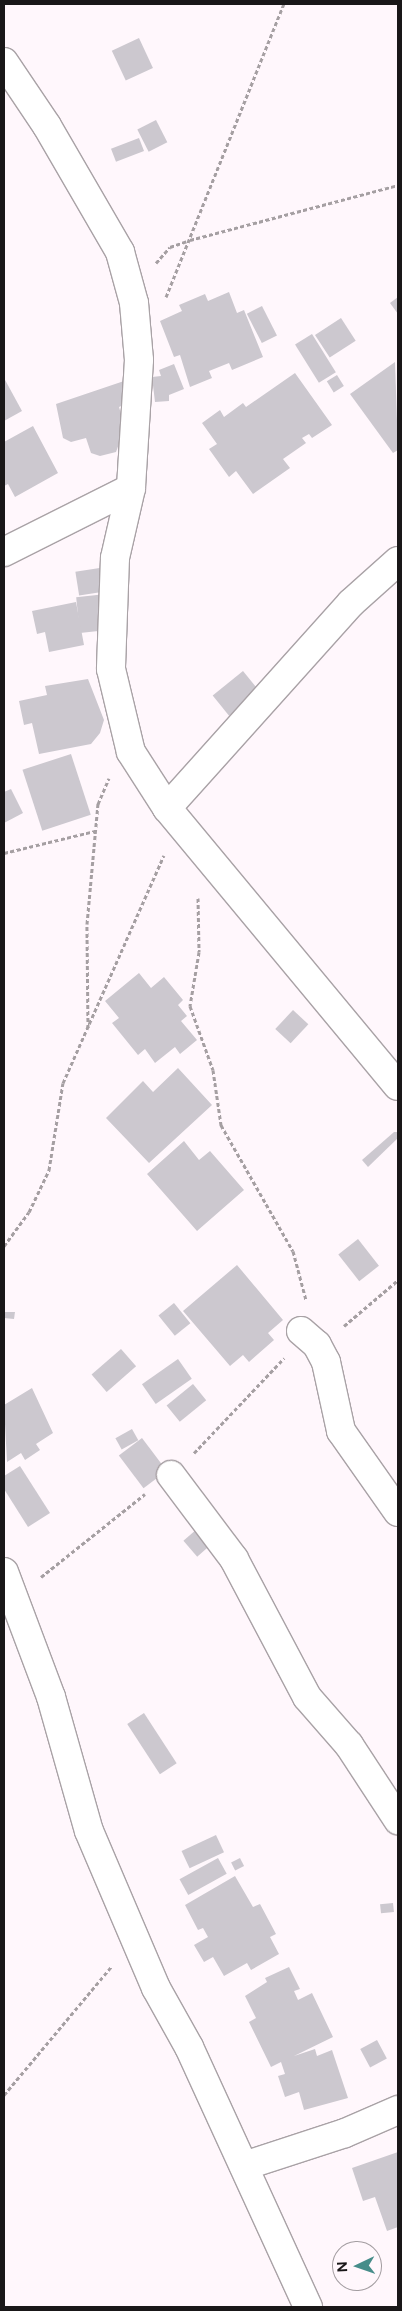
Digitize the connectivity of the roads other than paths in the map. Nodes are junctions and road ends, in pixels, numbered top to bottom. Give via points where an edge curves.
1 (4, 62) edge
2 (131, 488) junction
3 (4, 552) edge
4 (398, 561) edge
5 (173, 813) junction
6 (398, 1086) edge
7 (309, 1338) road end
8 (171, 1474) road end
9 (398, 1512) edge
10 (8, 1582) edge
11 (398, 1820) edge
12 (398, 2110) edge
13 (244, 2166) junction
14 (308, 2307) edge

1 - 2 street via 47,126 120,252 134,302 139,360
2 - 3 street
2 - 5 street via 115,558 111,669 131,752
4 - 5 street via 350,604
5 - 6 street
7 - 9 street via 326,1362 341,1431
8 - 11 street via 234,1559 307,1697 349,1746
10 - 13 street via 51,1697 89,1831 136,1940
12 - 13 street via 336,2136
13 - 14 street

